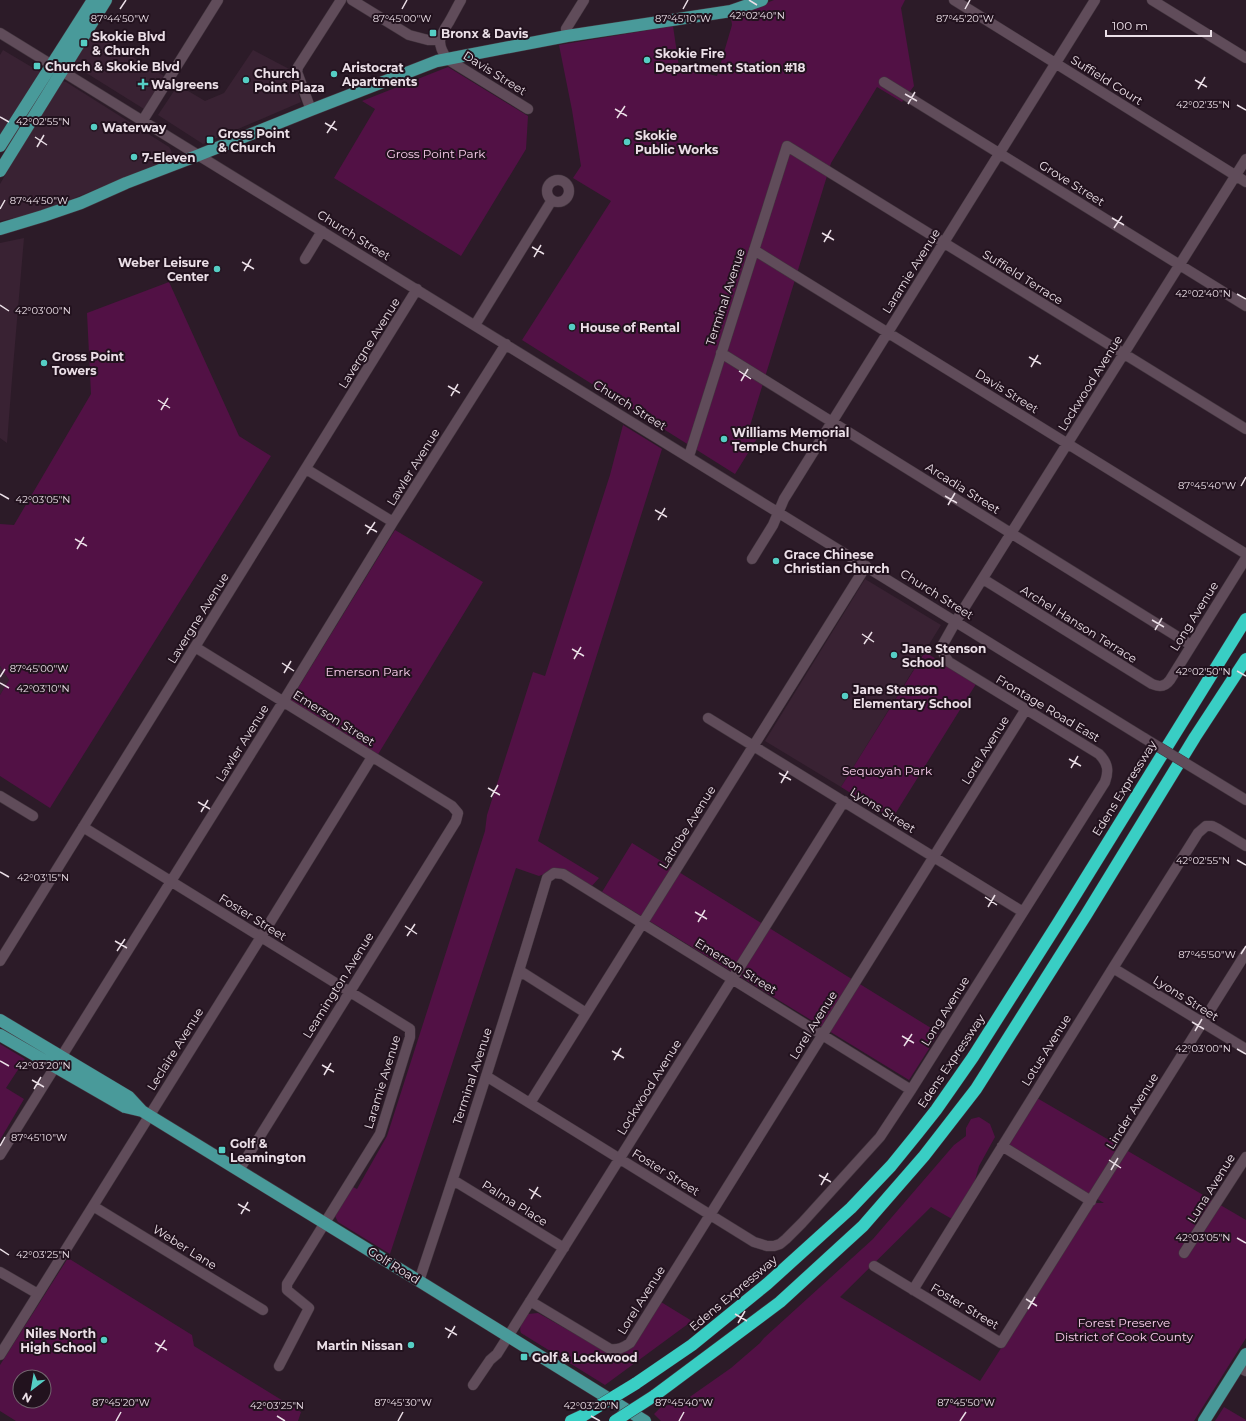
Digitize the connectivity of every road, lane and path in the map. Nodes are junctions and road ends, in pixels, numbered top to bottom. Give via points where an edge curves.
1 (93, 0) edge
2 (106, 0) edge
3 (218, 0) edge
4 (341, 0) edge
5 (352, 0) edge
6 (461, 0) edge
7 (584, 0) edge
8 (762, 0) edge
9 (954, 0) edge
10 (1095, 0) edge
11 (1152, 0) edge
12 (746, 3) edge
13 (448, 23) junction
14 (0, 33) edge
15 (567, 36) junction
16 (440, 40) junction
17 (1246, 58) edge
18 (448, 59) junction
19 (1055, 64) junction
20 (57, 68) junction
21 (884, 82) dead end
22 (528, 109) dead end
23 (311, 110) junction
24 (143, 120) junction
25 (0, 146) edge
26 (787, 146) joint
27 (999, 154) junction
28 (199, 155) junction
29 (1246, 159) edge
30 (0, 171) edge
31 (1235, 176) junction
32 (1246, 182) edge
33 (552, 200) dead end
34 (0, 229) edge
35 (322, 231) junction
36 (944, 243) junction
37 (754, 250) junction
38 (304, 259) dead end
39 (1180, 265) junction
40 (417, 289) junction
41 (1246, 306) edge
42 (475, 325) junction
43 (888, 332) junction
44 (506, 344) junction
45 (721, 353) junction
46 (1123, 354) junction
47 (832, 422) junction
48 (1246, 429) edge
49 (1067, 444) junction
50 (689, 456) junction
51 (306, 469) junction
52 (778, 512) junction
53 (393, 522) junction
54 (1011, 533) junction
55 (1246, 554) edge
56 (1246, 558) edge
57 (752, 559) dead end
58 (866, 566) junction
59 (983, 579) junction
60 (1246, 619) edge
61 (956, 621) junction
62 (1191, 645) junction
63 (195, 647) junction
64 (1246, 659) edge
65 (1162, 686) joint
66 (283, 702) junction
67 (1026, 709) junction
68 (708, 718) dead end
69 (753, 746) junction
70 (372, 757) junction
71 (1107, 768) joint
72 (0, 796) edge
73 (1246, 800) edge
74 (844, 801) junction
75 (458, 813) joint
76 (33, 816) dead end
77 (83, 827) junction
78 (1246, 846) edge
79 (933, 857) junction
80 (547, 878) joint
81 (171, 882) junction
82 (1023, 912) junction
83 (642, 923) junction
84 (261, 937) junction
85 (1246, 953) edge
86 (0, 961) edge
87 (1113, 968) junction
88 (520, 971) junction
89 (732, 979) junction
90 (349, 991) junction
91 (586, 1013) junction
92 (0, 1020) edge
93 (1202, 1023) junction
94 (410, 1029) joint
95 (0, 1035) edge
96 (822, 1035) junction
97 (1246, 1050) edge
98 (58, 1061) junction
99 (486, 1076) junction
100 (911, 1090) junction
101 (530, 1103) junction
102 (145, 1113) junction
103 (1002, 1146) junction
104 (0, 1155) edge
105 (1246, 1156) edge
106 (620, 1159) junction
107 (239, 1170) junction
108 (453, 1180) junction
109 (1091, 1200) junction
110 (93, 1206) junction
111 (710, 1214) junction
112 (325, 1223) junction
113 (774, 1246) joint
114 (564, 1248) junction
115 (1184, 1254) dead end
116 (874, 1266) dead end
117 (0, 1272) edge
118 (419, 1281) junction
119 (913, 1290) junction
120 (38, 1294) junction
121 (530, 1301) junction
122 (262, 1310) dead end
123 (508, 1336) junction
124 (1001, 1343) joint
125 (1246, 1354) edge
126 (0, 1355) edge
127 (279, 1366) dead end
128 (1242, 1369) edge
129 (474, 1385) dead end
130 (571, 1421) edge
131 (615, 1421) edge
132 (645, 1421) edge
133 (1204, 1421) edge

1 - 20 main road
2 - 20 main road
3 - 24 street
4 - 23 street via 298,67 297,72
5 - 16 street via 409,35 419,39
6 - 13 street
7 - 15 street via 566,29
8 - 12 main road
9 - 19 street, Suffield Court
10 - 19 street, Laramie Avenue
11 - 17 street
12 - 15 main road via 732,11
13 - 16 street via 442,30
13 - 18 street via 445,40
14 - 20 street, Church Street
15 - 18 main road
16 - 18 street via 441,50
18 - 22 street, Davis Street
18 - 23 main road
19 - 27 street, Laramie Avenue
19 - 31 street, Suffield Court
20 - 24 street, Church Street
20 - 25 main road
20 - 30 main road
21 - 27 street, Grove Street
23 - 28 main road
24 - 28 street, Church Street
26 - 36 street, Suffield Terrace
26 - 37 street, Terminal Avenue
27 - 36 street, Laramie Avenue
27 - 39 street, Grove Street
28 - 34 main road via 81,203
28 - 35 street, Church Street
29 - 31 street, Lockwood Avenue
31 - 32 street, Suffield Court
31 - 39 street, Lockwood Avenue
33 - 42 street
35 - 38 street
35 - 40 street, Church Street
36 - 43 street, Laramie Avenue
36 - 46 street, Suffield Terrace
37 - 43 street, Davis Street
37 - 45 street, Terminal Avenue
39 - 41 street, Grove Street
39 - 46 street, Lockwood Avenue
40 - 42 street, Church Street
40 - 51 street, Lavergne Avenue
42 - 44 street, Church Street
43 - 47 street, Laramie Avenue
43 - 49 street, Davis Street
44 - 50 street, Church Street
44 - 53 street, Lawler Avenue
45 - 47 street, Arcadia Street
45 - 50 street, Terminal Avenue
46 - 48 street, Suffield Terrace
46 - 49 street, Lockwood Avenue
47 - 52 street, Laramie Avenue
47 - 54 street, Arcadia Street
49 - 54 street, Lockwood Avenue
49 - 55 street, Davis Street
50 - 52 street, Church Street
51 - 53 street
51 - 63 street, Lavergne Avenue
52 - 57 street, Laramie Avenue
52 - 58 street, Church Street
53 - 66 street, Lawler Avenue
54 - 59 street, Lockwood Avenue
54 - 62 street, Arcadia Street
56 - 62 street, Long Avenue
58 - 61 street, Church Street
58 - 69 street, Latrobe Avenue
59 - 61 street, Lockwood Avenue
59 - 65 street, Archel Hanson Terrace via 1152,684
60 - 130 highway, Edens Expressway, bridge via 973,1057 892,1166 851,1208 767,1284 692,1345 635,1384
61 - 67 street, Frontage Road East via 942,646 944,657
61 - 73 street, Church Street, bridge
62 - 65 street, Long Avenue via 1170,680
63 - 66 street, Emerson Street
63 - 77 street, Lavergne Avenue
64 - 131 highway, bridge via 983,1077 924,1156 863,1226 780,1302 654,1396
66 - 70 street, Emerson Street
66 - 81 street, Lawler Avenue
67 - 71 street, Frontage Road East via 1099,754 1105,760
67 - 79 street, Lorel Avenue
68 - 69 street, Lyons Street
69 - 74 street, Lyons Street
69 - 83 street, Latrobe Avenue
70 - 75 street, Emerson Street via 452,806
70 - 84 street, Leclaire Avenue
71 - 82 street, Long Avenue via 1105,782
72 - 76 street
74 - 79 street, Lyons Street
74 - 89 street, Lockwood Avenue
75 - 90 street, Leamington Avenue via 456,821
77 - 81 street, Foster Street
77 - 86 street, Lavergne Avenue
78 - 87 street, Lotus Avenue via 1212,826 1206,826 1198,833
79 - 82 street, Lyons Street
79 - 96 street, Lorel Avenue
80 - 83 street, Emerson Street via 554,873 563,874
80 - 88 street, Terminal Avenue
81 - 84 street, Foster Street
81 - 98 street, Lawler Avenue
82 - 100 street, Long Avenue
83 - 89 street, Emerson Street
83 - 91 street, Latrobe Avenue
84 - 90 street, Foster Street
84 - 102 street, Leclaire Avenue
85 - 93 street, Linder Avenue
87 - 93 street, Lyons Street
87 - 103 street, Lotus Avenue
88 - 91 street
88 - 99 street, Terminal Avenue
89 - 96 street, Emerson Street
89 - 106 street, Lockwood Avenue
90 - 94 street, Foster Street
90 - 107 street, Leamington Avenue
91 - 101 street, Latrobe Avenue
92 - 98 main road, Golf Road
93 - 97 street, Lyons Street
93 - 109 street, Linder Avenue
94 - 112 street, Laramie Avenue via 380,1134
95 - 98 main road, Golf Road
96 - 100 street, Emerson Street
96 - 111 street, Lorel Avenue
98 - 102 main road, Golf Road via 129,1098
98 - 104 street, Lawler Avenue
99 - 101 street, Foster Street
99 - 108 street, Terminal Avenue
100 - 113 street, Long Avenue via 875,1142 802,1223 780,1244
101 - 106 street, Foster Street
102 - 107 main road, Golf Road
102 - 110 street, Leclaire Avenue
103 - 109 street
103 - 119 street, Lotus Avenue
105 - 115 street, Luna Avenue
106 - 111 street, Foster Street
106 - 114 street, Lockwood Avenue
107 - 112 main road, Golf Road
108 - 114 street, Palma Place
108 - 118 street, Terminal Avenue
109 - 124 street, Linder Avenue
110 - 120 street, Leclaire Avenue
110 - 122 street, Weber Lane
111 - 113 street, Foster Street via 754,1242
111 - 121 street, Lorel Avenue via 630,1343 624,1348 618,1350 602,1346
112 - 118 main road, Golf Road
112 - 127 street, Laramie Avenue via 287,1284 287,1290 309,1308
114 - 121 street, Lockwood Avenue
116 - 119 street, Foster Street
117 - 120 street
118 - 123 main road, Golf Road
119 - 124 street, Foster Street
120 - 126 street, Leclaire Avenue
121 - 123 street, Lockwood Avenue
123 - 129 street, Lockwood Avenue
123 - 132 main road, Golf Road
125 - 128 main road
128 - 133 main road

